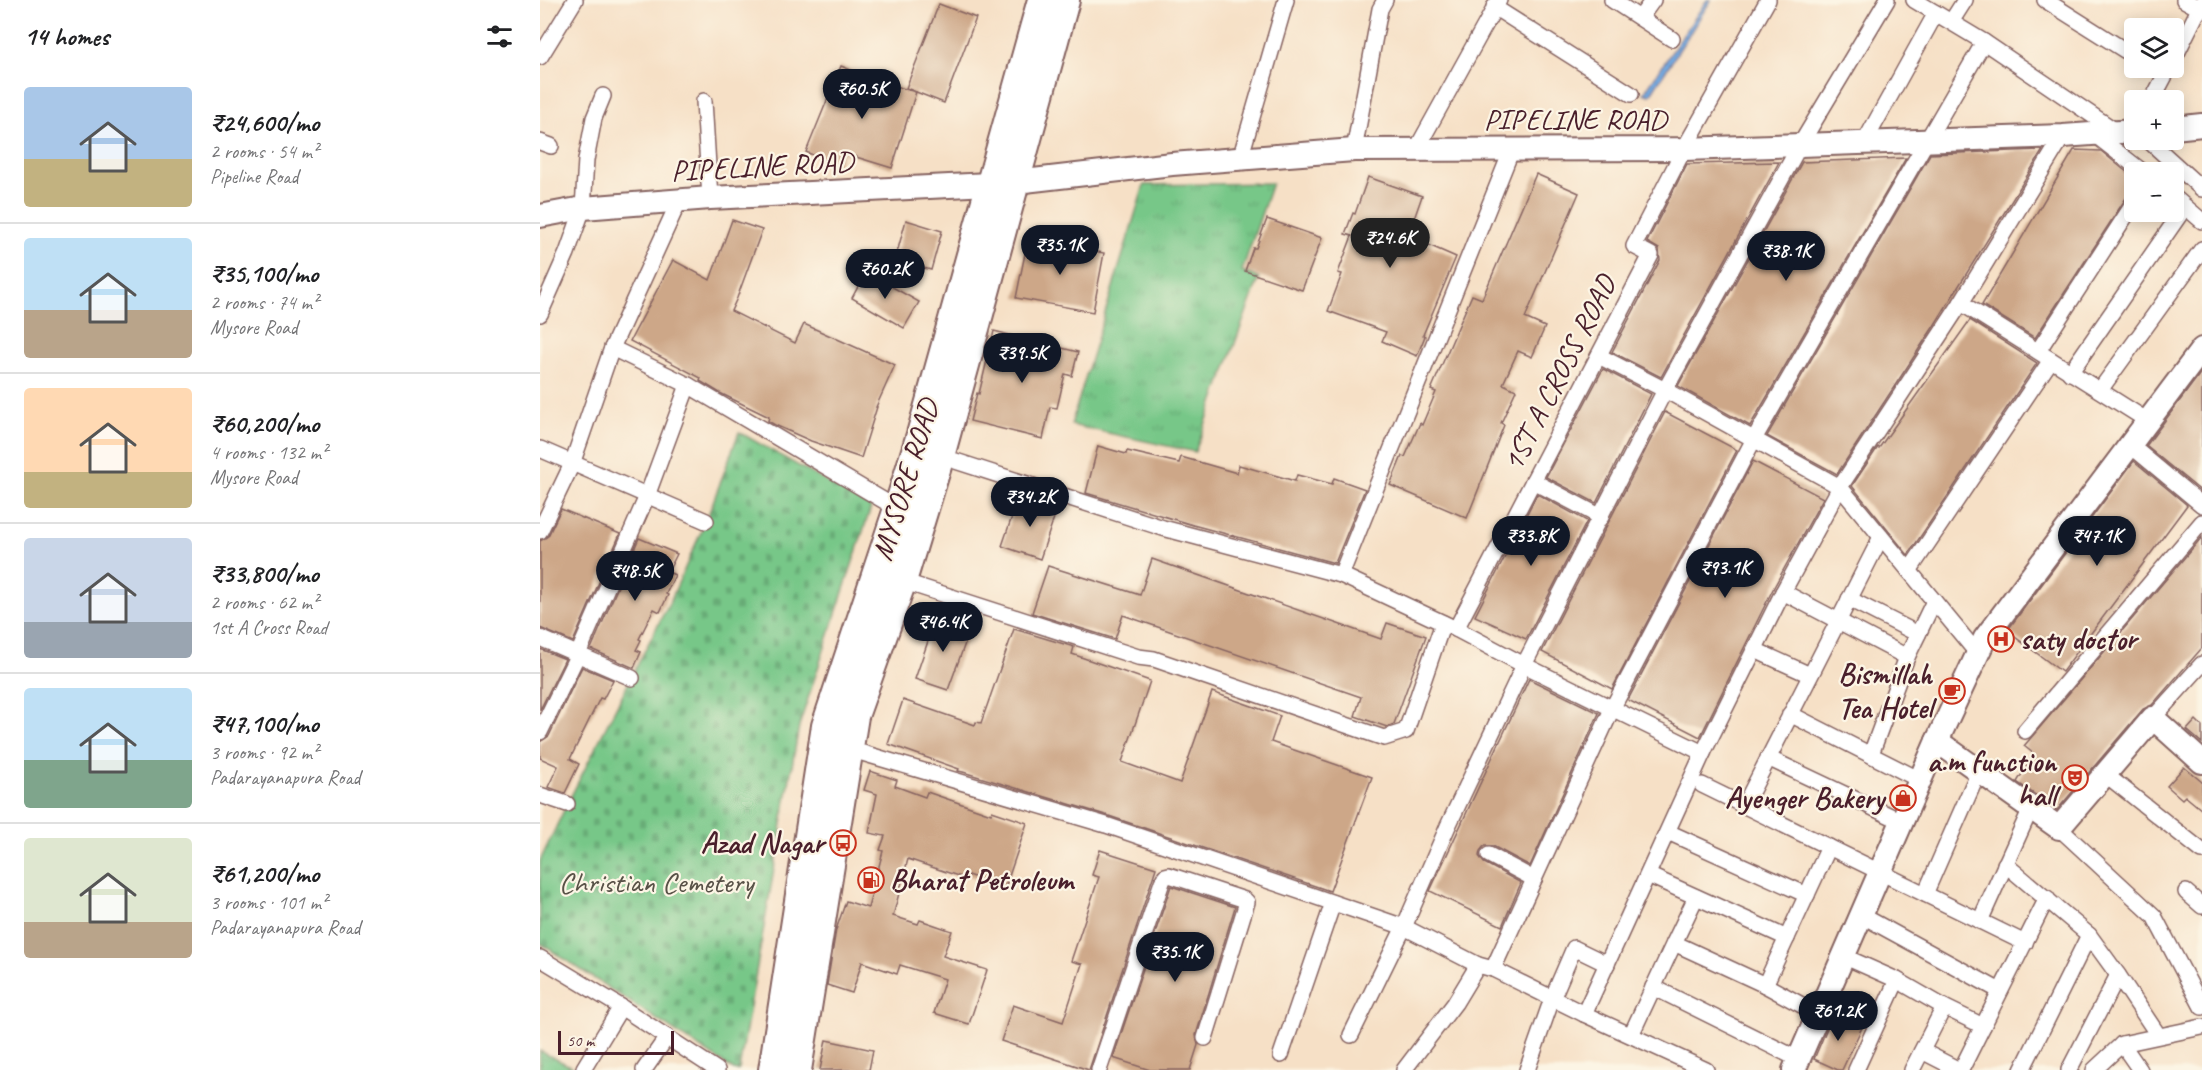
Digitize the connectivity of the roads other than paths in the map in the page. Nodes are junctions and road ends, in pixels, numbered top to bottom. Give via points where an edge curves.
1 (575, 0) edge
2 (1042, 0) edge
3 (1065, 0) edge
4 (1286, 0) edge
5 (1385, 0) edge
6 (1612, 0) edge
7 (1653, 0) edge
8 (1768, 0) edge
9 (1887, 0) edge
10 (1914, 0) edge
11 (1965, 0) edge
12 (2045, 0) edge
13 (2184, 0) edge
14 (1496, 4) edge
15 (2201, 7) edge
16 (1936, 13) junction
17 (1640, 18) junction
18 (1951, 22) junction
19 (1672, 39) dead end
20 (2184, 40) edge
21 (1984, 42) junction
22 (2124, 50) edge
23 (540, 57) edge
24 (1631, 94) dead end
25 (603, 96) dead end
26 (704, 101) dead end
27 (2202, 125) edge
28 (2184, 127) edge
29 (2124, 130) edge
30 (2124, 131) edge
31 (2094, 134) junction
32 (2063, 136) junction
33 (1929, 141) junction
34 (1863, 143) junction
35 (1800, 145) junction
36 (1512, 149) junction
37 (1684, 149) junction
38 (1354, 150) junction
39 (1416, 150) junction
40 (2159, 150) edge
41 (1240, 159) junction
42 (2130, 162) edge
43 (1003, 183) junction
44 (2202, 189) edge
45 (710, 198) junction
46 (679, 201) junction
47 (2184, 206) edge
48 (583, 208) junction
49 (540, 216) edge
50 (2124, 218) edge
51 (2202, 221) edge
52 (2166, 222) edge
53 (2202, 249) edge
54 (1961, 303) junction
55 (540, 314) edge
56 (612, 348) junction
57 (2202, 349) edge
58 (2038, 351) junction
59 (1599, 356) junction
60 (2051, 360) junction
61 (2070, 373) junction
62 (688, 385) junction
63 (1665, 390) junction
64 (2100, 390) junction
65 (2148, 421) junction
66 (1754, 439) junction
67 (2130, 445) junction
68 (540, 449) edge
69 (940, 456) junction
70 (573, 464) junction
71 (1533, 481) junction
72 (1840, 487) junction
73 (647, 496) junction
74 (2202, 505) edge
75 (898, 509) junction
76 (1601, 517) junction
77 (706, 521) dead end
78 (2202, 522) edge
79 (540, 531) edge
80 (1881, 537) junction
81 (1909, 571) junction
82 (1341, 574) junction
83 (902, 581) junction
84 (1783, 592) junction
85 (1849, 599) junction
86 (1934, 601) junction
87 (1837, 621) junction
88 (1450, 626) junction
89 (1918, 634) junction
90 (540, 638) edge
91 (1755, 650) junction
92 (1977, 653) junction
93 (578, 654) junction
94 (1907, 657) junction
95 (2202, 664) edge
96 (1524, 665) junction
97 (1810, 675) junction
98 (632, 678) dead end
99 (1612, 709) junction
100 (1790, 714) junction
101 (2153, 718) junction
102 (2025, 731) dead end
103 (540, 732) edge
104 (1937, 741) junction
105 (849, 749) junction
106 (1703, 753) junction
107 (1871, 754) junction
108 (1768, 758) junction
109 (2202, 762) edge
110 (1980, 771) junction
111 (2105, 774) junction
112 (1920, 780) junction
113 (1702, 785) dead end
114 (540, 795) edge
115 (567, 804) dead end
116 (1744, 806) junction
117 (2031, 808) junction
118 (1901, 821) junction
119 (2059, 828) junction
120 (1668, 832) junction
121 (1829, 847) junction
122 (2202, 850) edge
123 (1489, 855) dead end
124 (1197, 856) junction
125 (2005, 864) junction
126 (1879, 872) junction
127 (1245, 873) junction
128 (1648, 875) junction
129 (1534, 879) junction
130 (1188, 880) junction
131 (2186, 892) dead end
132 (1925, 894) junction
133 (1807, 896) junction
134 (1236, 897) junction
135 (1696, 897) junction
136 (2047, 898) junction
137 (1333, 903) junction
138 (2202, 906) edge
139 (1861, 915) junction
140 (1980, 921) junction
141 (1404, 927) junction
142 (2089, 935) junction
143 (1787, 938) junction
144 (1674, 943) junction
145 (2025, 943) junction
146 (1843, 956) junction
147 (540, 958) edge
148 (1607, 964) junction
149 (1478, 965) junction
150 (1494, 969) junction
151 (2118, 975) junction
152 (1897, 980) junction
153 (1765, 985) junction
154 (1653, 987) junction
155 (2000, 991) junction
156 (1552, 999) junction
157 (621, 1007) junction
158 (1944, 1007) junction
159 (2202, 1007) edge
160 (1584, 1014) junction
161 (1818, 1014) junction
162 (1983, 1026) junction
163 (2202, 1027) edge
164 (1351, 1035) dead end
165 (1631, 1035) junction
166 (2158, 1035) junction
167 (667, 1037) junction
168 (1205, 1038) dead end
169 (2122, 1044) junction
170 (1922, 1051) junction
171 (1281, 1055) dead end
172 (1796, 1064) edge
173 (584, 1068) dead end
174 (644, 1070) edge
175 (717, 1070) edge
176 (773, 1070) edge
177 (797, 1070) edge
178 (1099, 1070) edge
179 (1404, 1070) edge
180 (1527, 1070) edge
181 (1706, 1070) edge
182 (1856, 1070) edge
183 (1912, 1070) edge
184 (1960, 1070) edge
185 (2022, 1070) edge
186 (2069, 1070) edge
187 (2094, 1070) edge
188 (2140, 1070) edge

1 - 23 street
2 - 43 highway, MYSORE ROAD
3 - 43 highway, MYSORE ROAD
4 - 41 street
5 - 38 street via 1380,9
6 - 17 street
7 - 17 street
8 - 37 street
9 - 35 street
10 - 16 street
11 - 18 street
12 - 22 street
13 - 15 street
14 - 24 street
14 - 39 street
15 - 20 street
16 - 18 street
16 - 34 street
17 - 19 street
18 - 21 street
21 - 29 street
21 - 33 street
25 - 48 street via 594,118 586,160
26 - 45 street
27 - 28 street
30 - 31 street, PIPELINE ROAD
31 - 32 street, PIPELINE ROAD
31 - 42 street
32 - 33 street, PIPELINE ROAD
32 - 54 street
33 - 34 street, PIPELINE ROAD
33 - 66 street
34 - 35 street, PIPELINE ROAD
35 - 37 street, PIPELINE ROAD
35 - 63 street
36 - 37 street, PIPELINE ROAD
36 - 39 street, PIPELINE ROAD
36 - 82 street
37 - 59 street, 1ST A CROSS ROAD via 1634,246 1650,255
38 - 39 street, PIPELINE ROAD
38 - 41 street, PIPELINE ROAD
40 - 44 street
41 - 43 street, PIPELINE ROAD
43 - 45 street, PIPELINE ROAD
43 - 69 highway, MYSORE ROAD
43 - 75 highway, MYSORE ROAD
45 - 46 street, PIPELINE ROAD
46 - 48 street, PIPELINE ROAD
46 - 56 street
47 - 51 street
48 - 49 street, PIPELINE ROAD
48 - 55 street
50 - 58 street
52 - 61 street
53 - 64 street
54 - 58 street
54 - 72 street
56 - 62 street
56 - 70 street
57 - 65 street
58 - 60 street
59 - 63 street
59 - 71 street, 1ST A CROSS ROAD
60 - 61 street
60 - 81 street
61 - 64 street
62 - 73 street
62 - 75 street
63 - 66 street
63 - 76 street
64 - 65 street
65 - 67 street
66 - 72 street
66 - 99 street
67 - 74 street
67 - 92 street
68 - 70 street
69 - 82 street via 1163,528
69 - 83 highway, MYSORE ROAD
70 - 73 street
70 - 79 street
71 - 76 street
71 - 88 street, 1ST A CROSS ROAD
72 - 80 street
72 - 84 street
73 - 77 street
73 - 93 street
75 - 176 highway, MYSORE ROAD via 826,726
76 - 96 street
78 - 102 street
80 - 81 street
80 - 85 street
81 - 86 street
82 - 88 street
83 - 88 street, 1ST A CROSS ROAD via 1154,659 1384,738 1406,731
83 - 105 highway, MYSORE ROAD via 854,716
84 - 87 street
84 - 91 street
85 - 87 street
85 - 89 street
86 - 89 street
86 - 92 street
87 - 94 street
87 - 97 street
88 - 96 street
89 - 94 street
90 - 93 street
91 - 97 street
91 - 106 street
92 - 104 street
93 - 98 street
93 - 103 street
94 - 107 street
95 - 101 street
96 - 99 street
96 - 141 street
97 - 100 street
99 - 106 street
99 - 129 street
100 - 107 street
100 - 108 street
101 - 109 street
101 - 111 street
104 - 110 street
104 - 112 street
105 - 124 street
105 - 177 highway, MYSORE ROAD
106 - 120 street
107 - 112 street
108 - 116 street
108 - 118 street
110 - 117 street
110 - 132 street
111 - 119 street
111 - 122 street
112 - 118 street
113 - 116 street
114 - 115 street
116 - 121 street
117 - 119 street
117 - 125 street
118 - 126 street
119 - 159 street via 2154,916
120 - 128 street
120 - 133 street
121 - 126 street
121 - 133 street
123 - 129 street
124 - 127 street
124 - 130 street
125 - 136 street
125 - 140 street
126 - 132 street
126 - 139 street
127 - 134 street
127 - 137 street
128 - 135 street
128 - 148 street
129 - 150 street
130 - 134 street
130 - 178 street via 1169,875 1162,882
131 - 138 street
132 - 140 street
133 - 143 street
134 - 168 street via 1245,900 1247,906
135 - 143 street
135 - 144 street
136 - 142 street
136 - 145 street
137 - 141 street
137 - 171 street
139 - 146 street
139 - 155 street
140 - 145 street
141 - 149 street
141 - 164 street
142 - 151 street
142 - 185 street
143 - 153 street
144 - 153 street
144 - 154 street
145 - 155 street
146 - 152 street
146 - 161 street
147 - 157 street
148 - 156 street via 1574,948
148 - 160 street
149 - 150 street
149 - 179 street via 1455,1003
150 - 156 street
151 - 166 street
151 - 186 street
152 - 158 street
152 - 182 street
153 - 161 street
154 - 165 street
154 - 172 street
155 - 162 street
156 - 160 street
156 - 180 street
157 - 167 street
157 - 173 street
158 - 162 street
158 - 170 street
160 - 165 street
161 - 172 street
162 - 184 street
163 - 166 street
165 - 181 street
166 - 169 street
167 - 174 street
167 - 175 street
169 - 187 street
169 - 188 street
170 - 183 street
170 - 184 street

